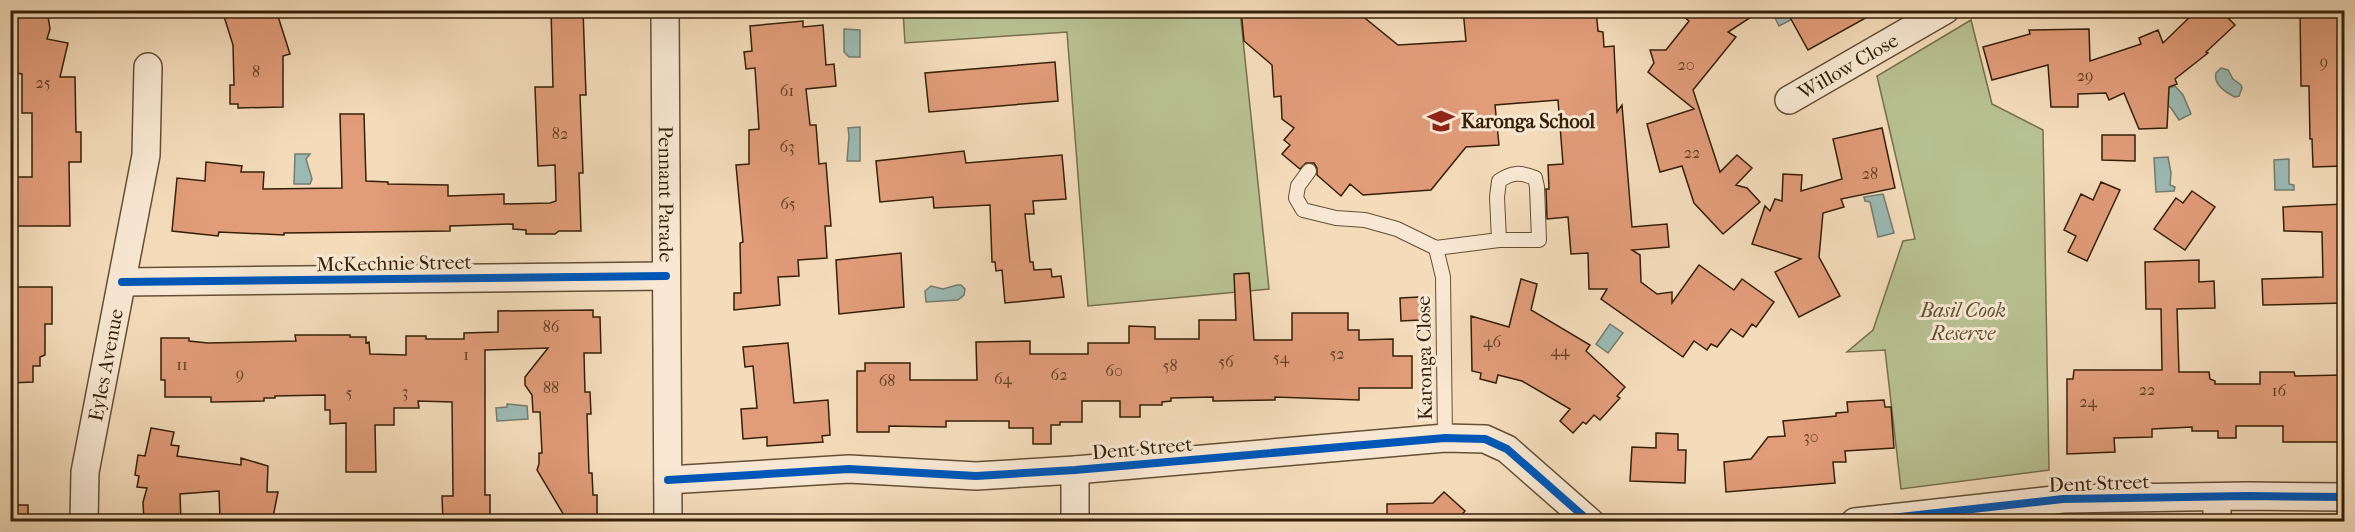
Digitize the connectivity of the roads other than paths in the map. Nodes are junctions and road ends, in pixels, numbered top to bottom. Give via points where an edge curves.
1 (665, 10) edge
2 (1938, 12) edge
3 (148, 68) dead end
4 (1790, 100) dead end
5 (1309, 171) dead end
6 (1499, 240) junction
7 (1436, 248) junction
8 (666, 276) junction
9 (122, 282) junction
10 (1445, 438) junction
11 (1074, 470) junction
12 (668, 480) junction
13 (2344, 497) edge
14 (2217, 509) edge
15 (84, 522) edge
16 (668, 522) edge
17 (1075, 522) edge
18 (1590, 522) edge
19 (1855, 522) edge

1 - 8 street, Pennant Parade
2 - 4 street, Willow Close
3 - 9 street, Eyles Avenue via 146,155
5 - 7 lane via 1302,178 1296,198 1303,210 1336,218 1365,219
6 - 6 lane via 1499,181 1509,174 1535,178 1539,240
6 - 7 lane
7 - 10 lane, Karonga Close via 1443,277
8 - 9 street, McKechnie Street
8 - 12 street, Pennant Parade
9 - 15 street, Eyles Avenue via 85,472
10 - 11 street, Dent Street
10 - 18 street, Dent Street via 1485,439 1507,449
11 - 12 street, Dent Street via 975,476 849,469
11 - 17 street
12 - 16 street, Pennant Parade
13 - 14 street, Dent Street
14 - 19 street, Dent Street via 2064,499

